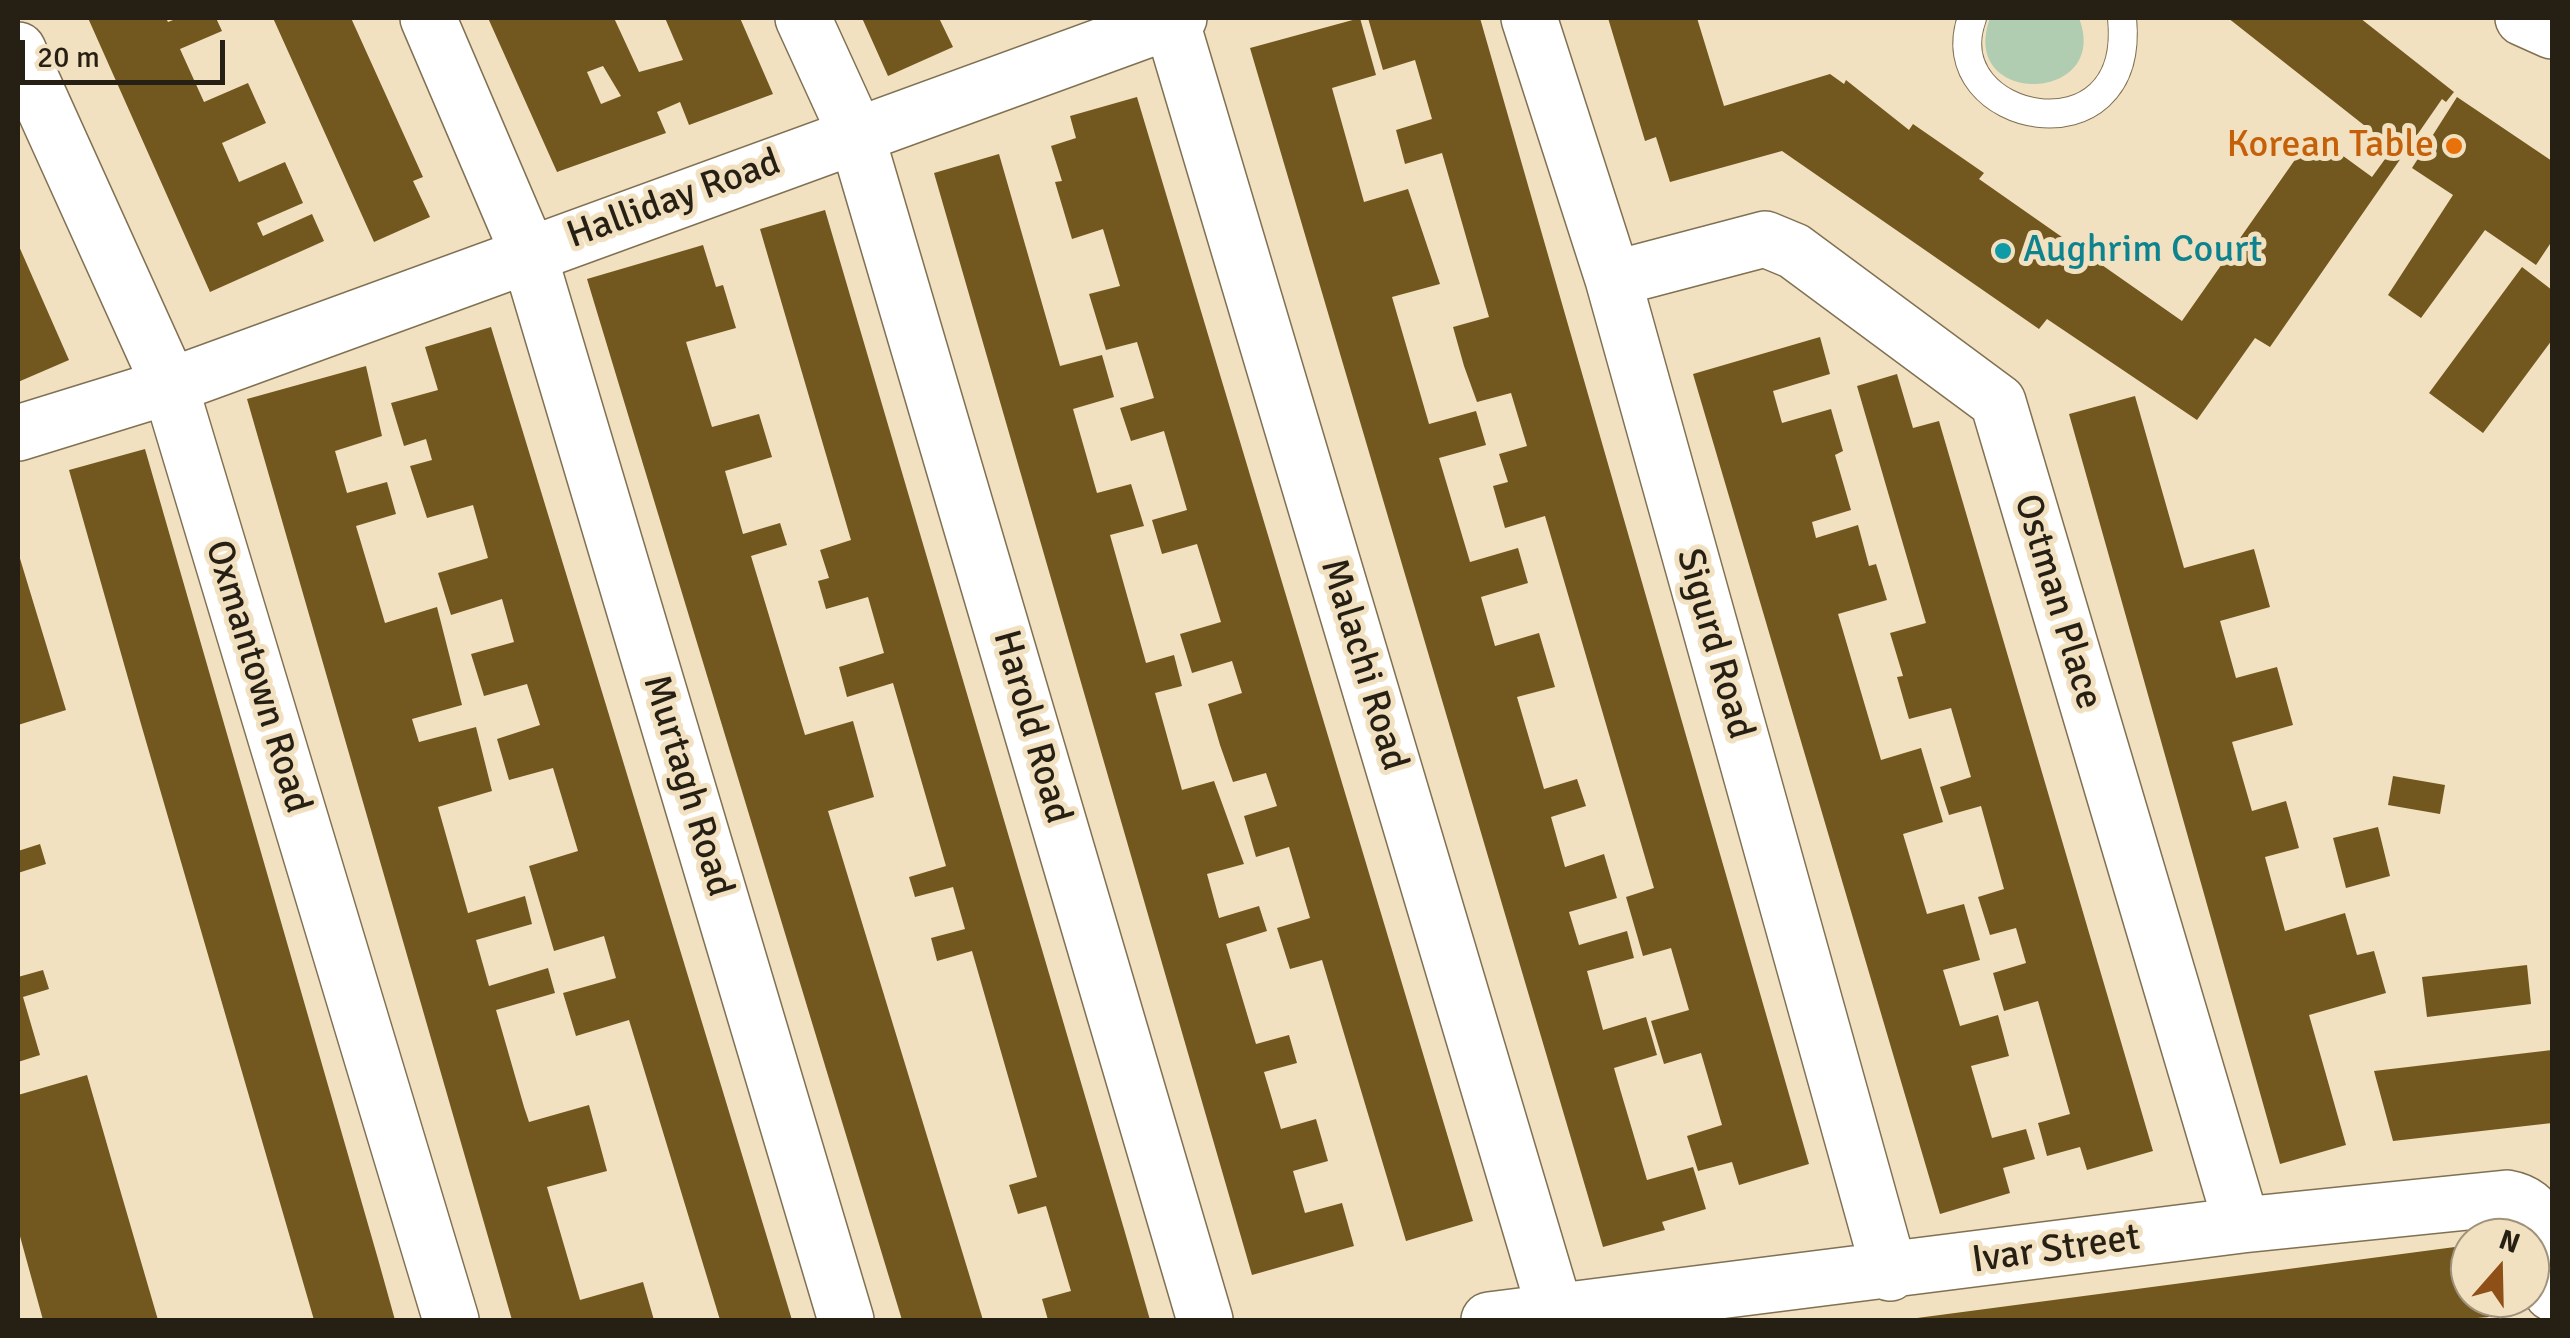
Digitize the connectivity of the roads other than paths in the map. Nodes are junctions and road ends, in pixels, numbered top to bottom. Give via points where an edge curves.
1 (428, 18) edge
2 (803, 18) edge
3 (1529, 18) edge
4 (1972, 18) edge
5 (2122, 18) edge
6 (2524, 18) edge
7 (1175, 19) edge
8 (2552, 31) edge
9 (18, 50) edge
10 (856, 134) junction
11 (528, 252) junction
12 (1613, 279) junction
13 (170, 386) junction
14 (18, 434) edge
15 (2242, 1226) junction
16 (1890, 1273) junction
17 (2552, 1293) edge
18 (1555, 1310) junction
19 (451, 1320) edge
20 (846, 1320) edge
21 (1205, 1320) edge
22 (1489, 1320) edge

1 - 11 street, Murtagh Road
2 - 10 street, Harold Road
3 - 12 street, Sigurd Road
4 - 5 lane via 1970,52 1978,77 1996,98 2041,116 2066,114 2108,87 2120,66
6 - 8 street
7 - 10 street, Halliday Road
7 - 18 street, Malachi Road
9 - 13 street, Oxmantown Road
10 - 11 street, Halliday Road
10 - 21 street, Harold Road
11 - 13 street, Halliday Road
11 - 20 street, Murtagh Road
12 - 15 street, Ostman Place via 1765,239 1794,251 1998,402
12 - 16 street, Sigurd Road
13 - 14 street, Halliday Road
13 - 19 street, Oxmantown Road
15 - 16 street, Ivar Street
15 - 17 street, Ivar Street via 2526,1201 2541,1217
16 - 18 street, Ivar Street
18 - 22 street, Ivar Street

